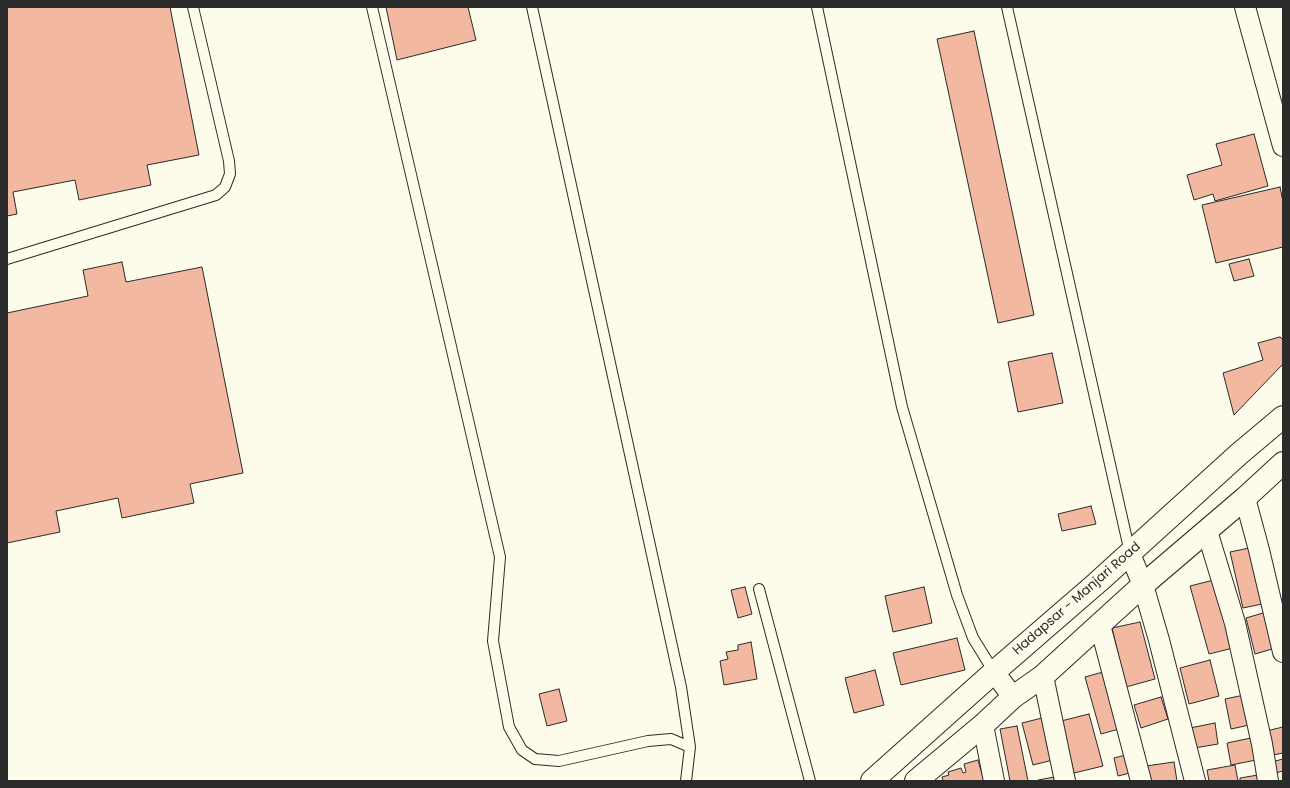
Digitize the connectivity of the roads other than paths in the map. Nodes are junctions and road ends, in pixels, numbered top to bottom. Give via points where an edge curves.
1 (192, 7) edge
2 (372, 7) edge
3 (532, 7) edge
4 (817, 7) edge
5 (1007, 7) edge
6 (1244, 7) edge
7 (1283, 146) edge
8 (7, 259) edge
9 (1283, 417) edge
10 (1283, 463) edge
11 (1245, 498) junction
12 (1207, 531) junction
13 (1130, 554) junction
14 (1144, 585) junction
15 (759, 589) dead end
16 (1100, 625) junction
17 (1283, 652) edge
18 (994, 672) junction
19 (1043, 676) junction
20 (1013, 697) junction
21 (983, 725) junction
22 (690, 747) junction
23 (925, 777) edge
24 (686, 781) edge
25 (810, 781) edge
26 (872, 781) edge
27 (994, 781) edge
28 (1065, 781) edge
29 (1141, 781) edge
30 (1195, 781) edge
31 (1268, 781) edge

1 - 8 lane via 229,161 230,174 225,187 216,195
2 - 22 lane via 500,557 493,641 509,727 522,750 535,758 558,761 648,741 671,739
3 - 22 lane via 681,687
4 - 18 lane via 902,407 957,595 973,638
5 - 13 lane
6 - 7 street
9 - 13 main road, Hadapsar - Manjari Road
10 - 11 main road
11 - 12 main road
11 - 17 street
12 - 14 main road
12 - 31 street via 1235,623
13 - 14 street
13 - 18 main road, Hadapsar - Manjari Road
14 - 16 main road
14 - 30 street
15 - 25 lane
16 - 19 main road
16 - 29 street
18 - 20 street
18 - 26 main road, Hadapsar - Manjari Road
19 - 20 main road
19 - 28 street
20 - 21 main road
21 - 23 main road
21 - 27 street
22 - 24 lane

